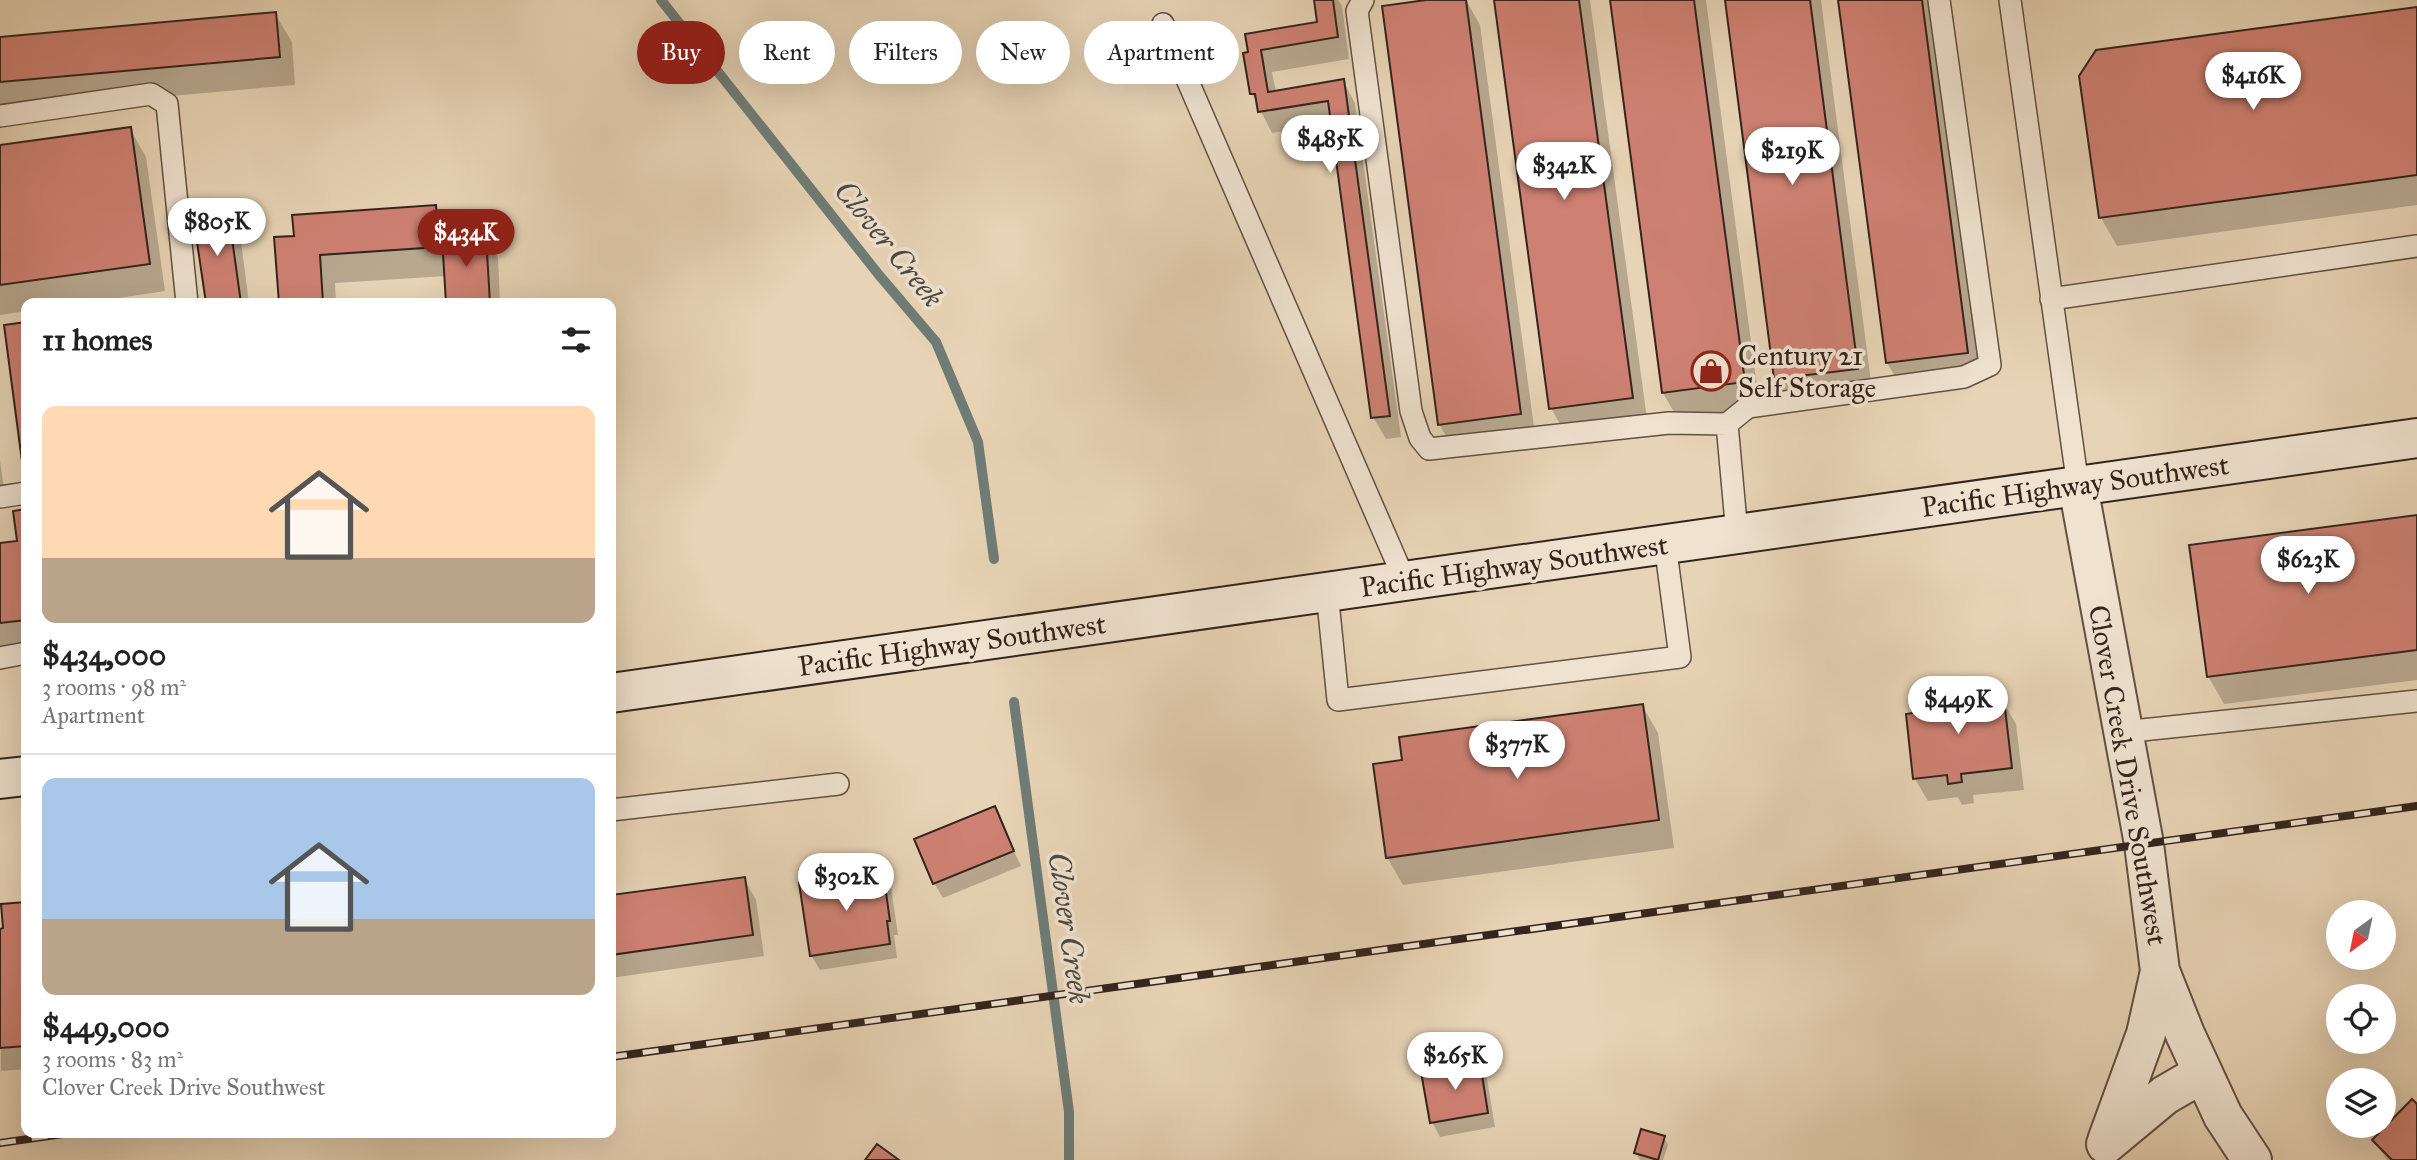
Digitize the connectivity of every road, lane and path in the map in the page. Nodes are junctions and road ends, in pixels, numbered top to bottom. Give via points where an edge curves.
1 (1363, 0) edge
2 (1939, 0) edge
3 (2010, 0) edge
4 (1189, 84) edge
5 (0, 116) edge
6 (2417, 246) edge
7 (186, 298) edge
8 (2051, 299) junction
9 (1727, 424) junction
10 (2417, 438) edge
11 (2078, 486) junction
12 (21, 494) edge
13 (0, 496) edge
14 (1737, 534) junction
15 (1665, 544) junction
16 (1405, 581) junction
17 (1327, 592) junction
18 (21, 654) edge
19 (0, 658) edge
20 (616, 692) edge
21 (2417, 701) edge
22 (2123, 732) junction
23 (21, 777) edge
24 (0, 779) edge
25 (838, 784) dead end
26 (616, 809) edge
27 (2160, 971) junction
28 (2203, 1073) junction
29 (2105, 1151) edge
30 (2252, 1160) edge

1 - 9 lane via 1357,11 1411,411 1429,449 1669,423
2 - 9 lane via 1990,365 1964,377 1748,407
3 - 8 lane
4 - 16 lane
5 - 7 lane via 151,94 167,104
6 - 8 lane
8 - 11 lane
9 - 14 lane
10 - 11 street, Pacific Highway Southwest
11 - 14 street, Pacific Highway Southwest
11 - 22 street, Clover Creek Drive Southwest
12 - 13 lane
14 - 15 street, Pacific Highway Southwest
15 - 16 street, Pacific Highway Southwest
15 - 17 lane via 1680,657 1338,700
16 - 17 street, Pacific Highway Southwest
17 - 20 street, Pacific Highway Southwest
18 - 19 lane
21 - 22 lane
22 - 27 street, Clover Creek Drive Southwest via 2144,844
23 - 24 street
25 - 26 lane
27 - 28 street
27 - 29 street, Clover Creek Drive Southwest via 2146,1034
28 - 29 street, Clover Creek Drive Southwest via 2165,1095
28 - 30 street via 2222,1116

